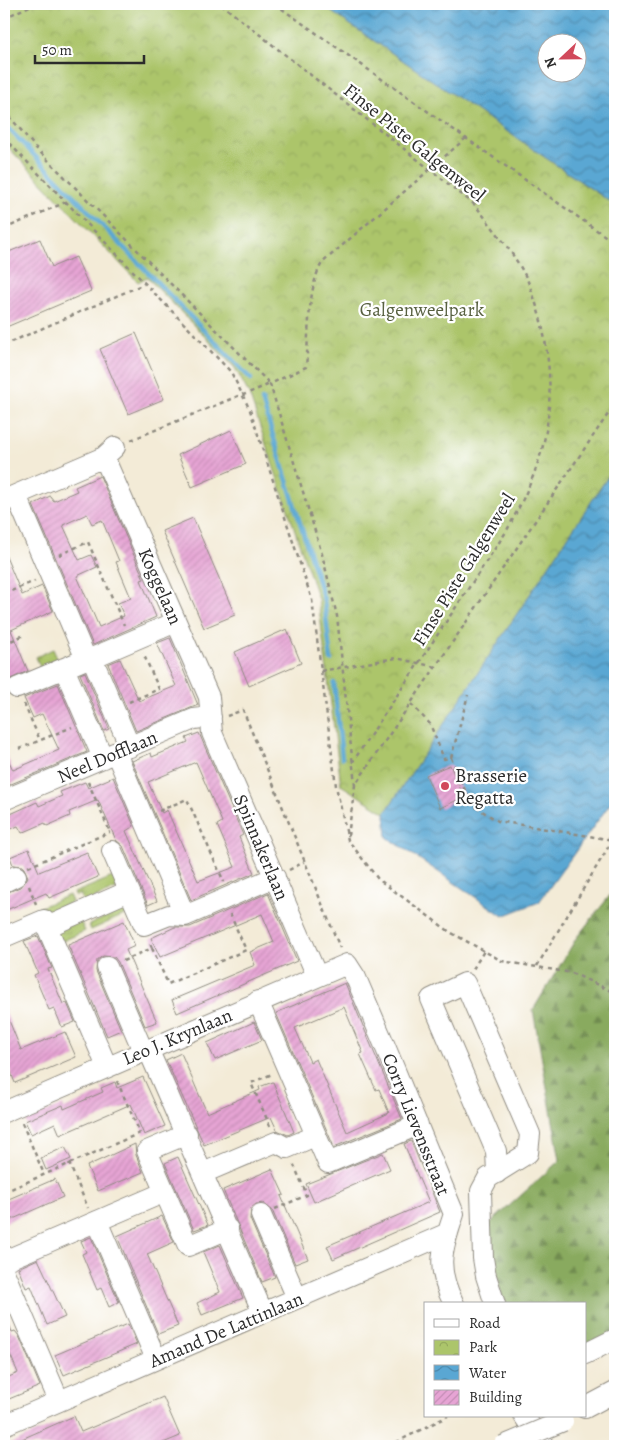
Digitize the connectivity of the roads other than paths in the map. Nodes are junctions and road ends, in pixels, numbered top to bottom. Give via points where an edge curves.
1 (10, 498) edge
2 (170, 624) junction
3 (89, 659) junction
4 (65, 670) junction
5 (17, 688) road end
6 (211, 717) junction
7 (118, 757) junction
8 (4, 800) edge
9 (113, 844) road end
10 (275, 877) junction
11 (129, 891) junction
12 (186, 916) junction
13 (41, 924) junction
14 (4, 937) edge
15 (347, 964) joint
16 (107, 967) dead end
17 (318, 976) junction
18 (258, 1001) junction
19 (146, 1050) junction
20 (109, 1066) junction
21 (7, 1108) edge
22 (418, 1125) junction
23 (187, 1134) junction
24 (316, 1136) junction
25 (204, 1173) junction
26 (497, 1173) junction
27 (165, 1192) junction
28 (261, 1215) road end
29 (96, 1222) junction
30 (228, 1229) junction
31 (448, 1233) junction
32 (4, 1261) edge
33 (4, 1272) edge
34 (450, 1296) edge
35 (297, 1298) junction
36 (494, 1302) edge
37 (263, 1313) junction
38 (615, 1339) edge
39 (586, 1354) edge
40 (156, 1359) junction
41 (615, 1392) edge
42 (59, 1400) junction
43 (586, 1407) edge
44 (525, 1418) edge
45 (567, 1419) edge
46 (4, 1425) edge
47 (503, 1446) edge
48 (544, 1446) edge

1 - 2 street, Koggelaan via 110,452
1 - 3 street
2 - 3 street
2 - 6 street, Koggelaan via 209,697
3 - 4 street
3 - 7 street via 117,716
4 - 5 street
4 - 7 street via 90,728
6 - 7 street, Neel Dofflaan via 194,719
6 - 10 street, Spinnakerlaan via 212,733
7 - 8 street, Neel Dofflaan via 82,767
7 - 12 street
9 - 11 street
10 - 12 street
10 - 17 street, Spinnakerlaan
11 - 12 street via 140,918
11 - 13 street
13 - 14 street
13 - 20 street
15 - 17 street, Leo J. Krynlaan
15 - 22 street, Corry Lievensstraat
16 - 19 street
17 - 18 street, Leo J. Krynlaan
18 - 19 street, Leo J. Krynlaan
18 - 24 street
19 - 20 street, Leo J. Krynlaan
19 - 23 street
20 - 21 street, Leo J. Krynlaan
22 - 24 street via 328,1163
22 - 31 street, Corry Lievensstraat via 454,1214
23 - 25 street
23 - 27 street via 143,1142
24 - 25 street
25 - 30 street
26 - 26 street via 528,1153 530,1134 464,984 431,998 496,1152
26 - 36 street via 488,1178 481,1191 483,1258
27 - 29 street
27 - 30 street via 188,1246
28 - 35 street
29 - 32 street
29 - 40 street
30 - 37 street
31 - 34 street, Corry Lievensstraat via 441,1254
31 - 35 street, Amand De Lattinlaan
33 - 42 street
35 - 37 street, Amand De Lattinlaan
37 - 40 street, Amand De Lattinlaan
38 - 39 street
40 - 42 street, Amand De Lattinlaan
41 - 43 street
42 - 46 street, Amand De Lattinlaan
44 - 48 street
45 - 47 street, bridge

